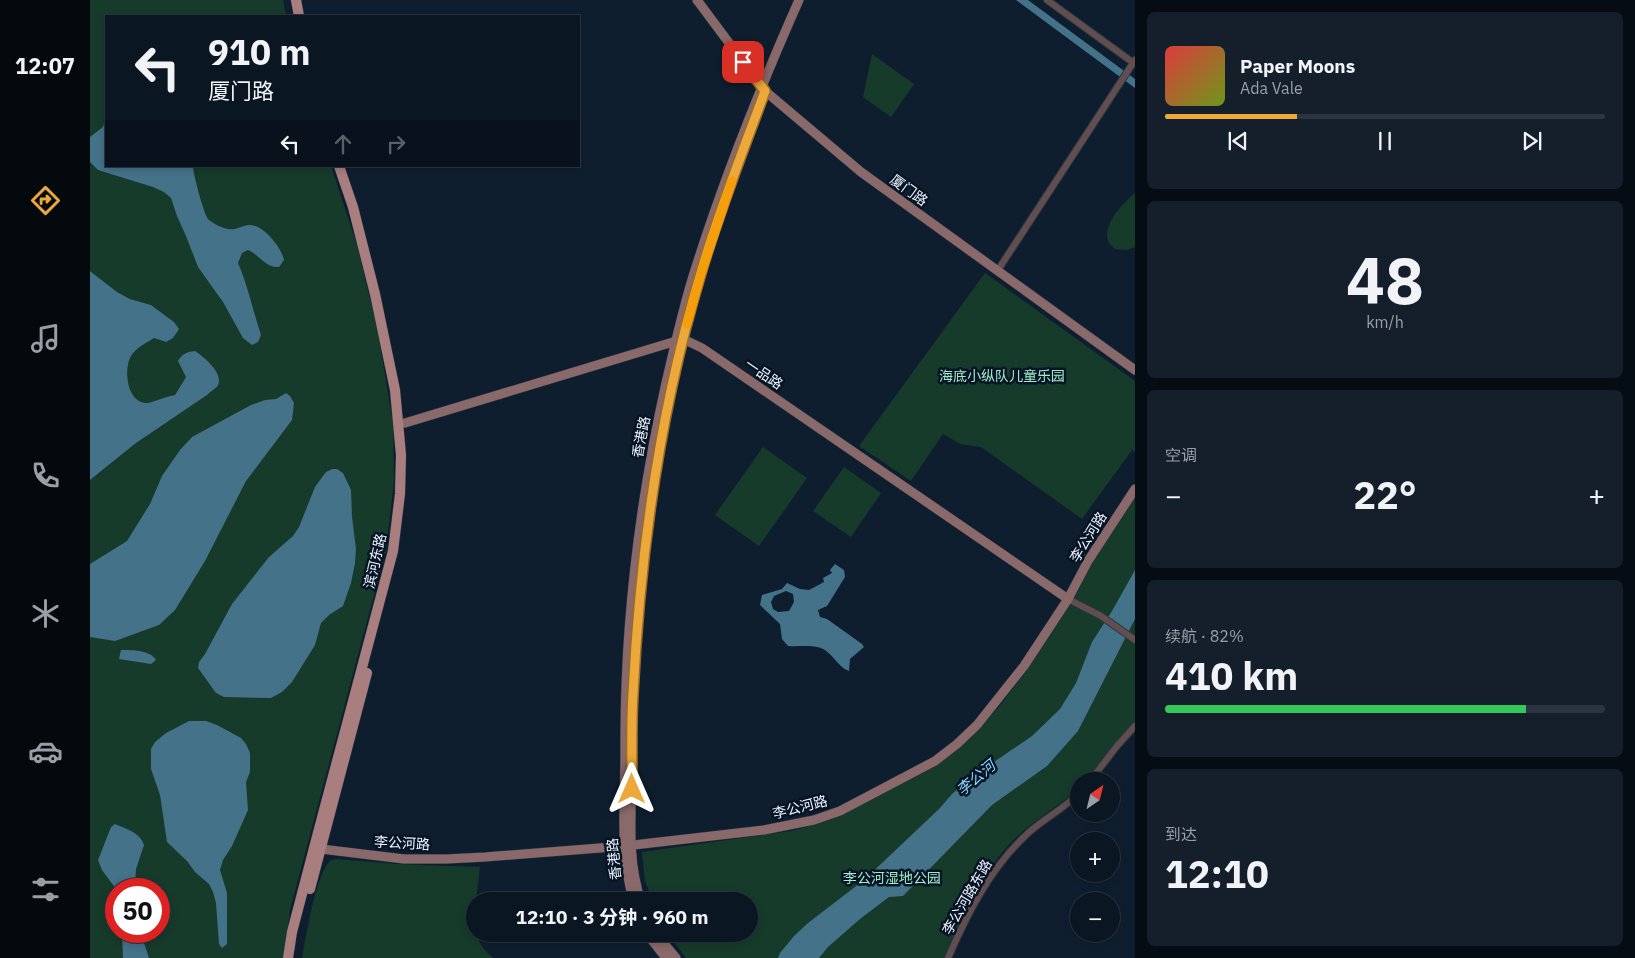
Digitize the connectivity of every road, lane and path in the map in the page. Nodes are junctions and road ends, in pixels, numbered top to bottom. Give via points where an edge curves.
1 (290, 0) edge
2 (296, 0) edge
3 (697, 0) edge
4 (799, 0) edge
5 (806, 0) edge
6 (1047, 0) edge
7 (294, 15) edge
8 (299, 15) edge
9 (1134, 62) edge
10 (763, 89) junction
11 (339, 167) edge
12 (345, 167) edge
13 (998, 270) junction
14 (680, 340) junction
15 (1135, 370) edge
16 (405, 423) junction
17 (1135, 488) edge
18 (1068, 599) junction
19 (1133, 638) edge
20 (1135, 726) edge
21 (1097, 772) edge
22 (1070, 800) edge
23 (628, 845) junction
24 (321, 849) junction
25 (631, 892) edge
26 (638, 892) edge
27 (654, 942) edge
28 (663, 942) edge
29 (288, 958) edge
30 (295, 958) edge
31 (666, 958) edge
32 (676, 958) edge
33 (948, 958) edge

1 - 7 main road
2 - 8 main road
3 - 10 street, 厦门路
4 - 10 street, 香港路
5 - 10 street, 香港路
6 - 9 street
9 - 13 street
10 - 13 street, 厦门路 via 861,172
10 - 14 street, 香港路
11 - 29 main road, 滨河东路 via 375,294 395,390 401,455 400,494 393,551 318,829
12 - 16 main road, 滨河东路 via 385,312
13 - 15 street, 厦门路
14 - 16 street
14 - 18 street, 一品路 via 702,348
14 - 23 street, 香港路 via 640,586
16 - 24 main road, 滨河东路 via 406,495 399,552
17 - 18 street, 李公河路
18 - 19 street
18 - 23 street, 李公河路 via 1002,695 957,744 935,761 840,811 814,820 764,830
20 - 21 street
22 - 33 street, 李公河路东路 via 1025,835 998,866 969,914
23 - 24 street, 李公河路 via 447,859 404,859
23 - 25 street, 香港路
23 - 26 street, 香港路
24 - 30 main road, 滨河东路 via 298,934
27 - 31 street
28 - 32 street

